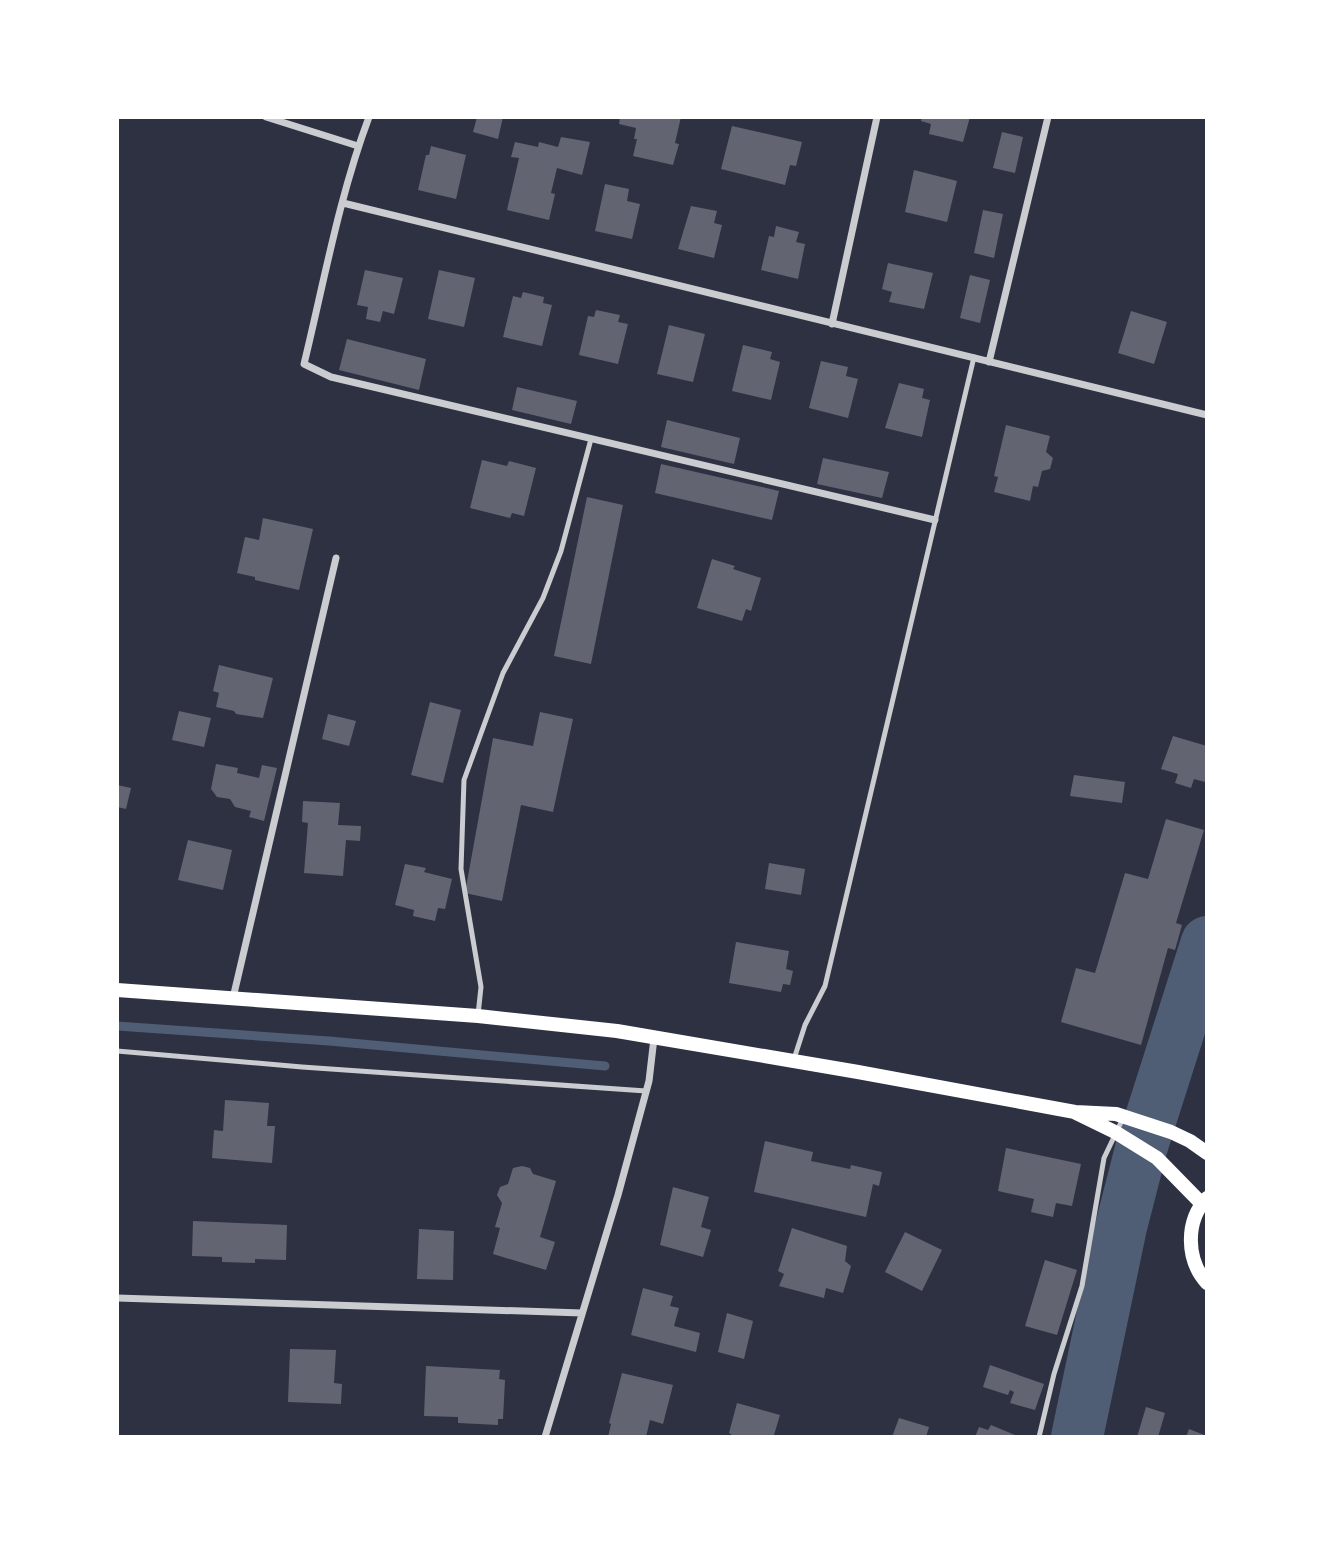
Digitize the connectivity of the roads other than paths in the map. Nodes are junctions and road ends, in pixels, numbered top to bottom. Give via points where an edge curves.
1 (266, 117) edge
2 (369, 117) edge
3 (877, 117) edge
4 (1048, 117) edge
5 (358, 146) junction
6 (343, 203) junction
7 (832, 324) junction
8 (974, 358) junction
9 (989, 362) junction
10 (1207, 415) edge
11 (591, 439) junction
12 (935, 520) junction
13 (336, 558) dead end
14 (117, 990) edge
15 (233, 998) junction
16 (478, 1016) junction
17 (654, 1038) junction
18 (117, 1051) edge
19 (793, 1062) junction
20 (646, 1091) junction
21 (1075, 1112) junction
22 (1124, 1116) junction
23 (1115, 1132) junction
24 (1207, 1153) edge
25 (1204, 1201) edge
26 (1207, 1283) edge
27 (117, 1298) edge
28 (582, 1313) junction
29 (545, 1437) edge
30 (1039, 1437) edge

1 - 5 street
2 - 5 street
3 - 7 street
4 - 9 street
5 - 6 street
6 - 7 street
6 - 11 street via 303,364 331,377
7 - 8 street
8 - 9 street
8 - 12 lane
9 - 10 street
11 - 12 street
11 - 16 lane via 561,551 543,598 503,673 464,780 461,869 481,987
12 - 19 lane via 825,986
13 - 15 street
14 - 15 main road
15 - 16 main road
16 - 17 main road
17 - 19 main road
17 - 20 street
18 - 20 lane
19 - 21 main road
20 - 28 street
21 - 22 main road
21 - 23 main road
22 - 23 lane
22 - 24 main road via 1165,1129
23 - 25 main road via 1157,1158
23 - 30 lane via 1104,1158 1082,1286
25 - 26 main road via 1193,1222 1190,1242 1194,1262
27 - 28 street
28 - 29 street

